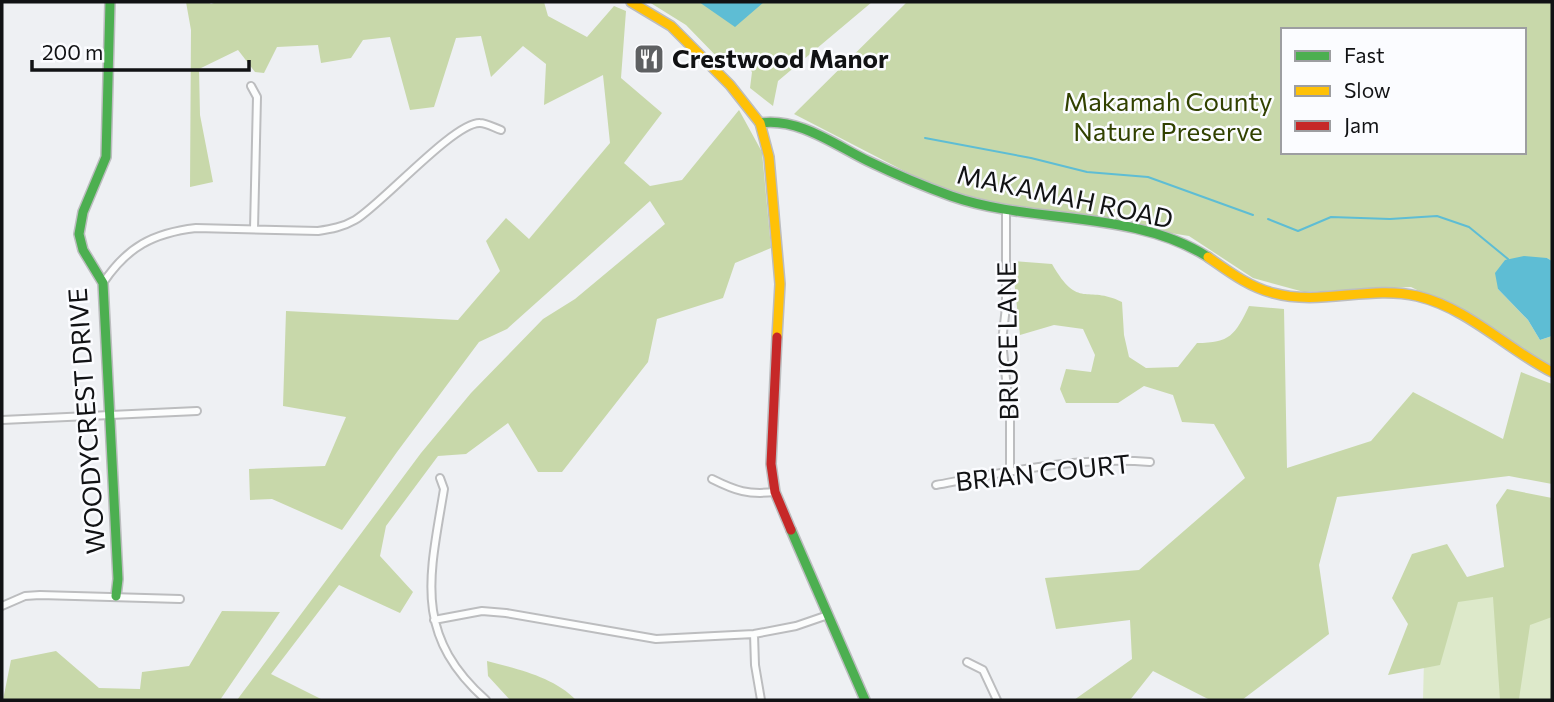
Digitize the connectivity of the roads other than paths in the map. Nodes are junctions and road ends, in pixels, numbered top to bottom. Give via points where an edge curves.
1 (110, 2) edge
2 (631, 2) edge
3 (251, 86) dead end
4 (760, 123) junction
5 (500, 130) dead end
6 (1006, 210) junction
7 (254, 229) junction
8 (103, 283) junction
9 (1552, 372) edge
10 (197, 411) dead end
11 (110, 414) junction
12 (2, 420) edge
13 (1150, 463) dead end
14 (1010, 471) junction
15 (440, 478) dead end
16 (712, 479) dead end
17 (936, 485) dead end
18 (775, 492) junction
19 (116, 596) junction
20 (180, 599) dead end
21 (2, 606) edge
22 (828, 615) junction
23 (434, 620) junction
24 (754, 634) junction
25 (967, 662) dead end
26 (486, 700) edge
27 (761, 700) edge
28 (865, 700) edge
29 (997, 700) edge

1 - 8 street, WOODYCREST DRIVE via 106,157 79,229 80,243
2 - 4 street via 671,26 730,85
3 - 7 street via 257,97
4 - 6 street, MAKAMAH ROAD via 795,125 933,191
4 - 18 street via 769,157 780,284 771,433
5 - 7 street via 480,122 466,127 355,220 337,228
6 - 9 street, MAKAMAH ROAD via 1171,238 1251,285 1274,293 1305,298 1398,294 1432,300
6 - 14 street, BRUCE LANE via 1003,341
7 - 8 street via 196,228 149,239 116,263
8 - 11 street, WOODYCREST DRIVE
10 - 11 street
11 - 12 street
11 - 19 street, WOODYCREST DRIVE
13 - 14 street, BRIAN COURT via 1121,460
14 - 17 street, BRIAN COURT
15 - 23 street via 444,489 430,586
16 - 18 street via 737,492
18 - 22 street
19 - 20 street
19 - 21 street via 25,596
22 - 24 street
22 - 28 street
23 - 24 street via 482,611 648,639
23 - 26 street via 451,658
24 - 27 street
25 - 29 street via 983,670

